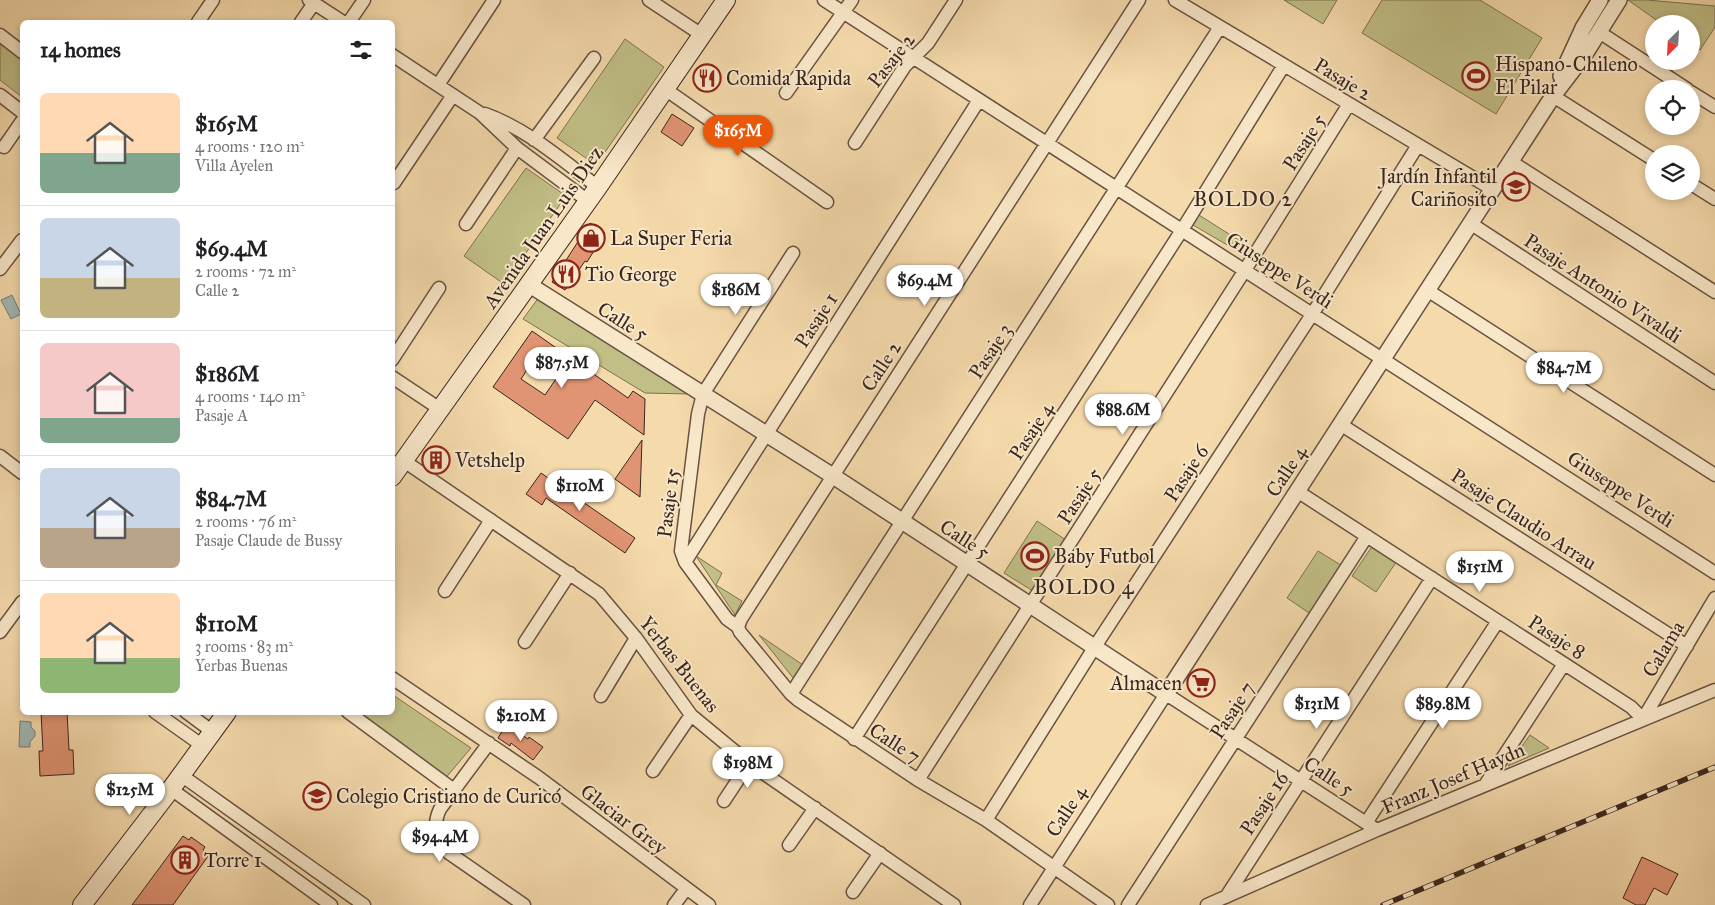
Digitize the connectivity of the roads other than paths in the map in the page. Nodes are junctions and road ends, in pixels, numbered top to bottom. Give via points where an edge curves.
1 (212, 0) edge
2 (364, 0) edge
3 (494, 0) edge
4 (649, 0) edge
5 (726, 0) edge
6 (824, 0) edge
7 (852, 0) edge
8 (956, 0) edge
9 (1139, 0) edge
10 (1175, 0) edge
11 (1600, 0) edge
12 (1619, 0) edge
13 (312, 1) edge
14 (844, 12) junction
15 (199, 20) edge
16 (302, 20) edge
17 (340, 20) edge
18 (350, 20) edge
19 (1220, 27) junction
20 (1599, 32) junction
21 (0, 35) edge
22 (702, 35) junction
23 (20, 50) edge
24 (395, 57) edge
25 (594, 58) dead end
26 (914, 58) junction
27 (1284, 65) junction
28 (1673, 80) edge
29 (438, 85) junction
30 (665, 88) junction
31 (786, 93) dead end
32 (0, 95) edge
33 (452, 95) junction
34 (1553, 96) junction
35 (1700, 98) edge
36 (979, 100) junction
37 (1349, 104) junction
38 (1715, 107) edge
39 (20, 110) edge
40 (480, 113) junction
41 (20, 123) edge
42 (534, 140) junction
43 (855, 143) dead end
44 (1047, 143) junction
45 (1418, 145) junction
46 (4, 147) dead end
47 (517, 148) junction
48 (1645, 154) edge
49 (1510, 161) junction
50 (395, 181) edge
51 (1116, 188) junction
52 (1492, 189) junction
53 (1700, 190) edge
54 (593, 194) junction
55 (1715, 199) edge
56 (827, 202) dead end
57 (466, 224) dead end
58 (1470, 224) junction
59 (1182, 230) junction
60 (20, 243) edge
61 (793, 253) dead end
62 (0, 269) edge
63 (1246, 270) junction
64 (528, 284) junction
65 (439, 288) dead end
66 (1427, 290) junction
67 (1715, 292) edge
68 (1313, 313) junction
69 (395, 355) edge
70 (1382, 358) junction
71 (395, 378) edge
72 (1715, 383) edge
73 (703, 394) junction
74 (440, 410) junction
75 (1340, 424) junction
76 (765, 434) junction
77 (0, 456) edge
78 (404, 461) junction
79 (20, 471) edge
80 (395, 473) edge
81 (1715, 475) edge
82 (832, 476) junction
83 (1297, 491) junction
84 (491, 520) junction
85 (902, 522) junction
86 (1367, 536) junction
87 (685, 562) junction
88 (967, 564) junction
89 (570, 573) junction
90 (1715, 573) edge
91 (1432, 578) junction
92 (445, 591) dead end
93 (1715, 598) edge
94 (1031, 606) junction
95 (18, 616) edge
96 (1498, 621) junction
97 (738, 627) junction
98 (0, 632) edge
99 (636, 638) junction
100 (525, 642) dead end
101 (1687, 646) junction
102 (1094, 648) junction
103 (1564, 664) junction
104 (395, 680) edge
105 (1715, 690) edge
106 (791, 694) junction
107 (1166, 694) junction
108 (601, 696) dead end
109 (161, 715) edge
110 (188, 715) edge
111 (225, 715) edge
112 (352, 715) edge
113 (691, 715) junction
114 (1643, 719) junction
115 (208, 739) junction
116 (854, 739) junction
117 (1236, 739) junction
118 (489, 743) junction
119 (748, 763) junction
120 (653, 771) dead end
121 (182, 775) junction
122 (918, 780) junction
123 (1301, 781) junction
124 (1485, 786) junction
125 (171, 789) junction
126 (454, 790) junction
127 (724, 801) dead end
128 (815, 808) junction
129 (986, 820) junction
130 (1366, 823) junction
131 (1377, 830) junction
132 (789, 845) dead end
133 (880, 853) junction
134 (1053, 868) junction
135 (686, 888) junction
136 (854, 892) dead end
137 (1226, 897) junction
138 (947, 903) edge
139 (82, 905) edge
140 (331, 905) edge
141 (364, 905) edge
142 (524, 905) edge
143 (674, 905) edge
144 (709, 905) edge
145 (1030, 905) edge
146 (1108, 905) edge
147 (1128, 905) edge
148 (1207, 905) edge

1 - 15 street
2 - 18 street
3 - 29 street
4 - 22 street
5 - 22 main road, Avenida Juan Luis Diez
6 - 14 street, Giuseppe Verdi
7 - 14 street
8 - 26 street, Pasaje 2 via 928,43
9 - 44 street, Calle 2
10 - 19 street, Pasaje 2
11 - 34 street, Calle 4 via 1575,44
12 - 20 street, Calle 4
13 - 16 street
13 - 17 street
14 - 26 street, Giuseppe Verdi
14 - 31 street
19 - 27 street, Pasaje 2
19 - 51 street, Pasaje 3
20 - 28 street
20 - 34 street, Calle 4
21 - 23 street
22 - 30 main road, Avenida Juan Luis Diez
24 - 29 street
25 - 42 street
26 - 36 street, Giuseppe Verdi
26 - 43 street, Pasaje 2 via 905,66
27 - 37 street, Pasaje 2
27 - 59 street, Pasaje 4
29 - 33 street
30 - 54 main road, Avenida Juan Luis Diez
30 - 56 street
32 - 39 street
33 - 40 street
33 - 50 street
34 - 48 street
34 - 49 street, Calle 4
35 - 38 street
36 - 44 street, Giuseppe Verdi
36 - 76 street, Pasaje 1
37 - 45 street, Pasaje 2
37 - 63 street, Pasaje 5
40 - 42 street via 504,121
40 - 47 street
41 - 46 street
42 - 54 street
44 - 51 street, Giuseppe Verdi
44 - 82 street, Calle 2
45 - 52 street, Pasaje 2
45 - 68 street, Pasaje 6
47 - 54 street
47 - 57 street
49 - 52 street, Calle 4
49 - 67 street
51 - 59 street, Giuseppe Verdi
51 - 85 street, Pasaje 3
52 - 58 street, Calle 4
53 - 55 street
54 - 64 main road, Avenida Juan Luis Diez
58 - 66 street, Calle 4
58 - 72 street, Pasaje Antonio Vivaldi
59 - 63 street, Giuseppe Verdi
59 - 88 street, Pasaje 4
60 - 62 street
61 - 73 street, Pasaje 15
63 - 68 street, Giuseppe Verdi
63 - 94 street, Pasaje 5
64 - 73 street, Calle 5
64 - 74 main road, Avenida Juan Luis Diez
65 - 69 street
66 - 70 street, Calle 4
66 - 81 street
68 - 70 street, Giuseppe Verdi
68 - 102 street, Pasaje 6
70 - 75 street, Calle 4
70 - 90 street, Giuseppe Verdi
71 - 74 street
73 - 76 street, Calle 5
73 - 87 street, Pasaje 15 via 681,551
74 - 78 main road, Avenida Juan Luis Diez
75 - 83 street, Calle 4
75 - 101 street, Pasaje Claudio Arrau
76 - 82 street, Calle 5
76 - 87 street, Pasaje 1
77 - 79 street
78 - 80 main road, Avenida Juan Luis Diez
78 - 84 street, Yerbas Buenas
82 - 85 street, Calle 5
82 - 97 street, Calle 2
83 - 86 street, Pasaje 8
83 - 107 street, Calle 4
84 - 89 street, Yerbas Buenas
84 - 92 street
85 - 88 street, Calle 5
85 - 106 street, Pasaje 3
86 - 91 street, Pasaje 8
86 - 117 street, Pasaje 7
87 - 97 street, Pasaje 15 via 727,619
88 - 94 street, Calle 5
88 - 116 street, Pasaje 4
89 - 99 street, Yerbas Buenas via 599,594
89 - 100 street
91 - 96 street, Pasaje 8
91 - 123 street, Pasaje 16
93 - 101 street, Calama
94 - 102 street, Calle 5
94 - 122 street, Pasaje 5
95 - 98 street
96 - 103 street, Pasaje 8
96 - 130 street
97 - 106 street, Calle 7
99 - 108 street
99 - 113 street, Yerbas Buenas
101 - 114 street, Calama
102 - 107 street, Calle 5
102 - 129 street, Pasaje 6
103 - 114 street, Pasaje 8 via 1631,707
103 - 124 street
104 - 118 street, Glaciar Grey
105 - 114 street, Franz Josef Haydn
106 - 116 street, Calle 7
107 - 117 street, Calle 5
107 - 134 street, Calle 4
109 - 115 street
110 - 115 street
111 - 115 main road
112 - 126 street
113 - 119 street, Yerbas Buenas
113 - 120 street
114 - 124 street, Franz Josef Haydn
115 - 121 main road
116 - 122 street, Calle 7
117 - 123 street, Calle 5
117 - 147 street, Pasaje 7
118 - 126 street
118 - 135 street, Glaciar Grey
119 - 127 street
119 - 128 street, Yerbas Buenas
121 - 125 main road
121 - 141 street
122 - 129 street, Calle 7
123 - 130 street, Calle 5
123 - 137 street, Pasaje 16
124 - 131 street, Franz Josef Haydn
125 - 139 main road
125 - 140 street
126 - 142 street via 436,817 442,846
128 - 132 street
128 - 133 street, Yerbas Buenas
129 - 134 street, Calle 7
130 - 131 street, Calle 5
131 - 137 street, Franz Josef Haydn
133 - 136 street
133 - 138 street, Yerbas Buenas
134 - 145 street, Calle 4
134 - 146 street, Calle 7
135 - 143 street
135 - 144 street, Glaciar Grey
137 - 148 street, Franz Josef Haydn

